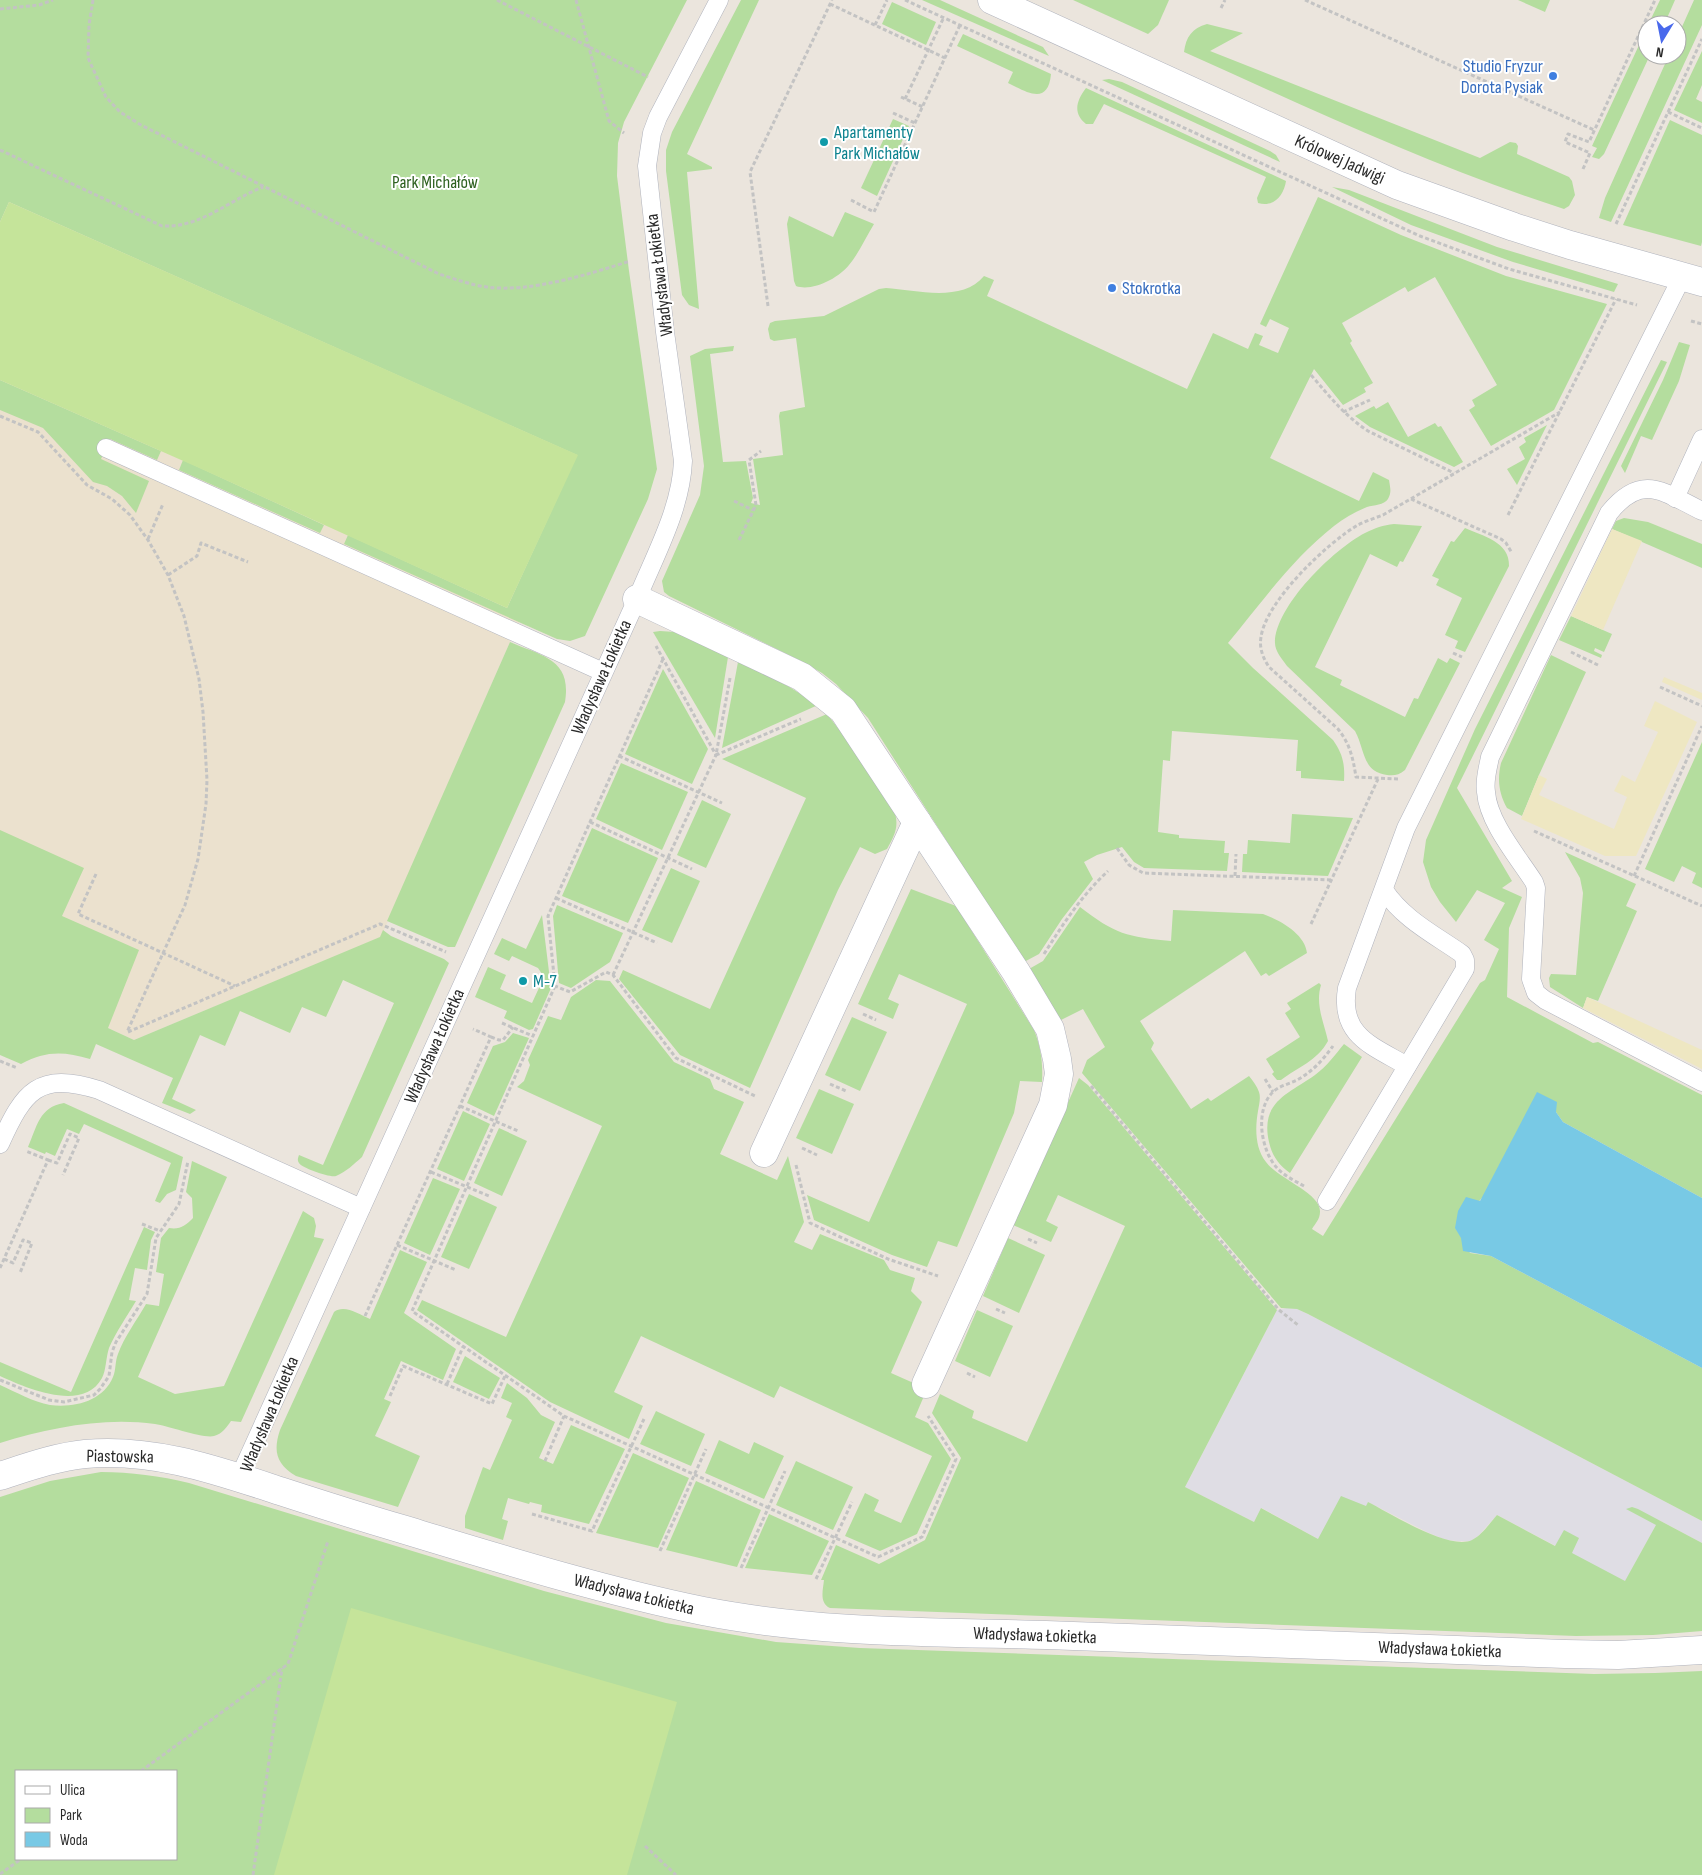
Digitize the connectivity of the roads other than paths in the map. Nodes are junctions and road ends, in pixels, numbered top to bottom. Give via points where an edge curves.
1 (719, 0) edge
2 (992, 0) edge
3 (1692, 280) edge
4 (1702, 438) edge
5 (106, 448) dead end
6 (1675, 498) junction
7 (1702, 511) edge
8 (631, 611) junction
9 (603, 672) junction
10 (917, 822) junction
11 (1384, 890) junction
12 (1407, 1066) junction
13 (1702, 1082) edge
14 (0, 1144) edge
15 (764, 1153) dead end
16 (1327, 1201) road end
17 (361, 1208) junction
18 (926, 1384) dead end
19 (0, 1476) edge
20 (239, 1478) junction
21 (1702, 1650) edge

1 - 8 lane, Władysława Łokietka via 658,117 648,150 646,166 683,461 675,505
2 - 3 street, Królowej Jadwigi via 1397,185 1523,230
3 - 11 lane via 1406,828
4 - 6 lane
5 - 9 lane
6 - 7 lane
6 - 13 lane via 1647,488 1635,490 1621,499 1609,513 1490,757 1486,792 1498,827 1536,888 1531,979 1536,993
8 - 9 lane, Władysława Łokietka
8 - 10 street via 735,645 802,677 843,710
9 - 17 lane, Władysława Łokietka
10 - 15 street
10 - 18 street via 1050,1029 1058,1074 1048,1118
11 - 12 lane via 1347,988 1346,1013 1357,1034
11 - 12 lane via 1405,916 1462,954 1465,960 1465,969
12 - 16 lane
14 - 17 lane via 15,1112 35,1089 65,1082 80,1084
17 - 20 lane, Władysława Łokietka
19 - 20 street, Piastowska via 55,1459 114,1452 170,1458
20 - 21 street, Władysława Łokietka via 602,1587 703,1611 800,1624 911,1631 1565,1654 1618,1655

